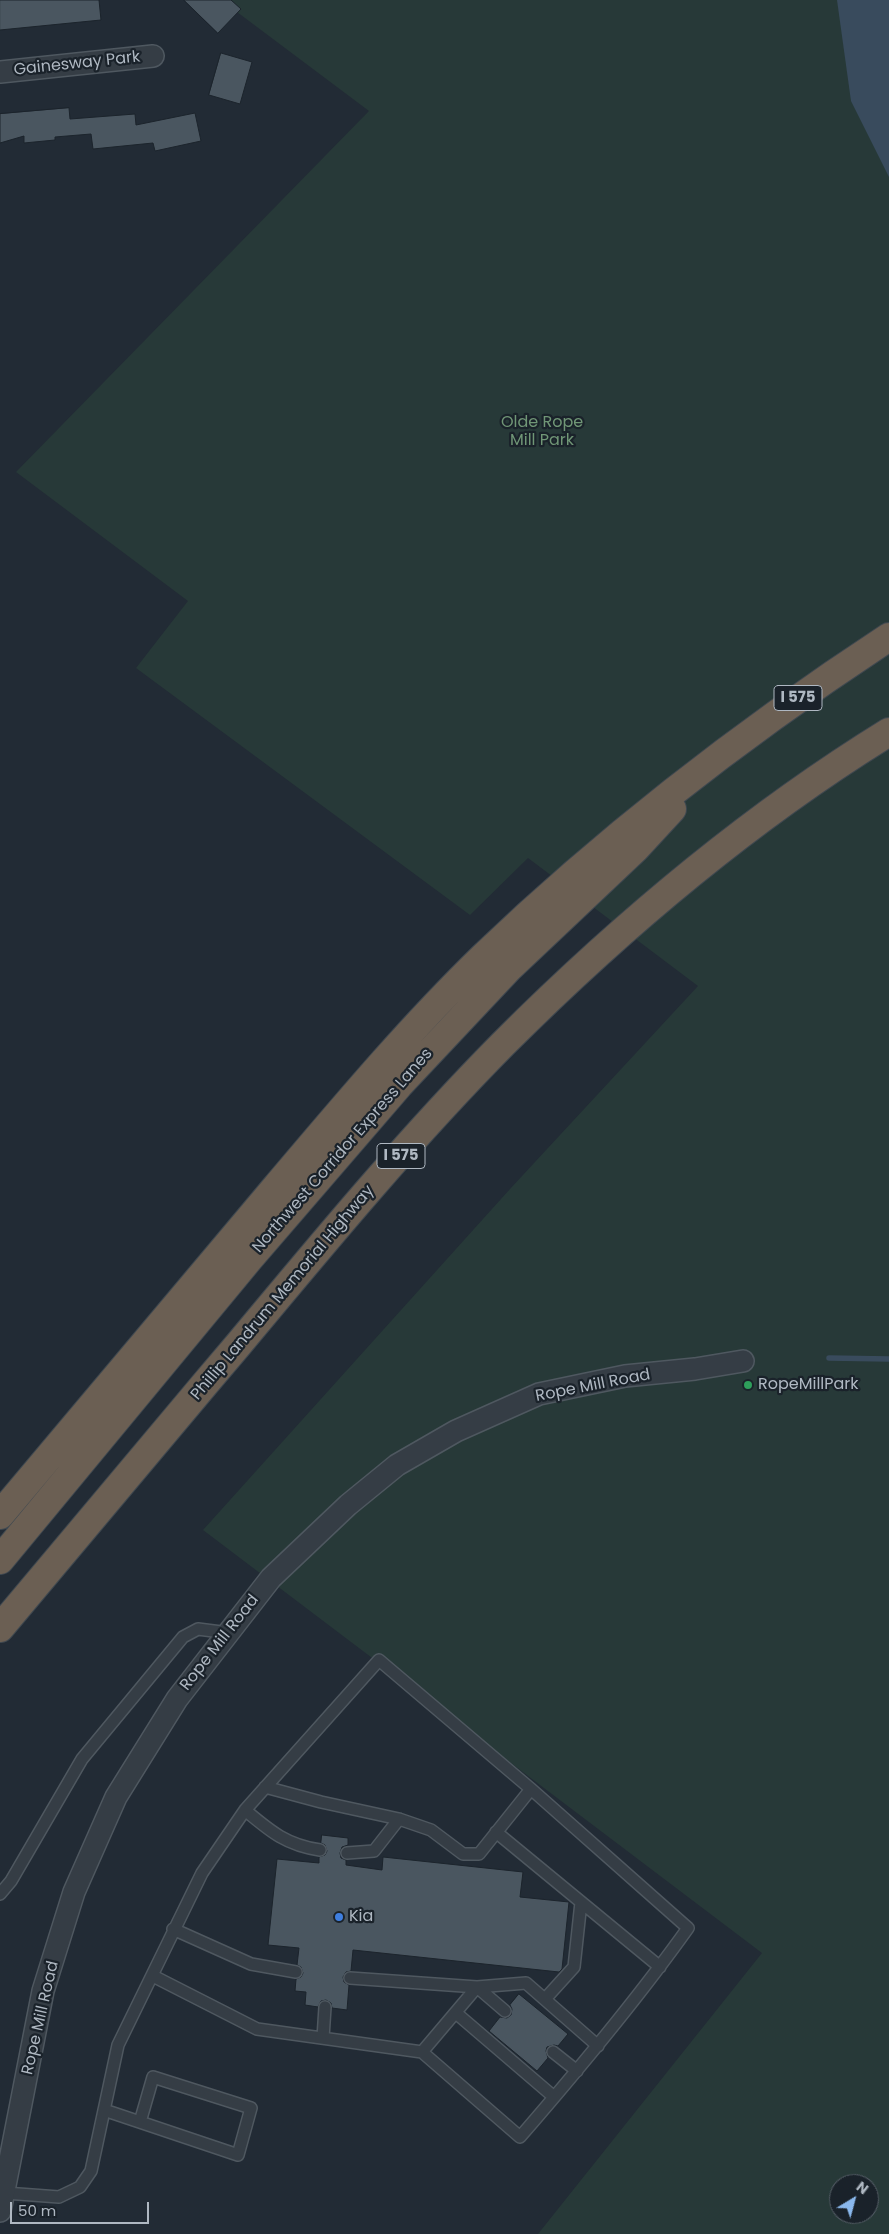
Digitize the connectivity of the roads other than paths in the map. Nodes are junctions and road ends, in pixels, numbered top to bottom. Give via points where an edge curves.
1 (153, 56) dead end
2 (0, 72) edge
3 (889, 637) edge
4 (889, 732) edge
5 (709, 762) junction
6 (743, 1360) dead end
7 (0, 1515) edge
8 (0, 1560) edge
9 (0, 1628) edge
10 (229, 1633) junction
11 (265, 1787) junction
12 (531, 1789) junction
13 (245, 1810) junction
14 (399, 1819) junction
15 (496, 1832) junction
16 (320, 1850) dead end
17 (347, 1853) dead end
18 (0, 1894) edge
19 (581, 1902) junction
20 (173, 1929) junction
21 (660, 1967) junction
22 (296, 1972) dead end
23 (153, 1976) junction
24 (350, 1978) dead end
25 (477, 1987) junction
26 (545, 1999) junction
27 (325, 2007) dead end
28 (505, 2011) dead end
29 (456, 2013) junction
30 (323, 2038) junction
31 (598, 2046) junction
32 (422, 2052) junction
33 (553, 2052) dead end
34 (577, 2071) junction
35 (554, 2097) junction
36 (104, 2110) junction
37 (140, 2122) junction
38 (2, 2202) edge

1 - 2 street, Gainesway Park
3 - 5 highway, I 575
4 - 9 highway, Phillip Landrum Memorial Highway / I 575 via 793,796 649,908 502,1046 430,1122 302,1268
5 - 7 highway, I 575 via 622,832 530,913 408,1034
5 - 8 highway, Northwest Corridor Express Lanes via 676,805 636,848 510,967 399,1085 249,1259
6 - 10 street, Rope Mill Road via 625,1376 539,1394 456,1431 397,1465 348,1505 271,1578
10 - 18 lane via 198,1629 182,1637 82,1758 11,1881
10 - 38 street, Rope Mill Road via 177,1699 116,1797 74,1892 43,1991
11 - 12 lane via 379,1660
11 - 13 lane
11 - 14 lane
12 - 15 lane
12 - 21 lane via 688,1928
13 - 16 lane via 276,1836
13 - 20 lane via 202,1873
14 - 15 lane via 431,1830 463,1854 479,1854
14 - 17 lane via 374,1850
15 - 19 lane
19 - 21 lane
19 - 26 lane via 574,1967
20 - 22 lane via 251,1964
20 - 23 lane
21 - 31 lane
23 - 30 lane via 257,2028
23 - 36 lane via 118,2045
24 - 25 lane
25 - 26 lane via 526,1983
25 - 28 lane
25 - 29 lane
26 - 31 lane
27 - 30 lane
29 - 32 lane
29 - 35 lane
30 - 32 lane
31 - 34 lane
32 - 35 lane via 520,2136
33 - 34 lane
34 - 35 lane
36 - 37 lane
36 - 38 lane via 91,2171 80,2188 59,2197
37 - 37 lane via 238,2155 251,2108 153,2077

